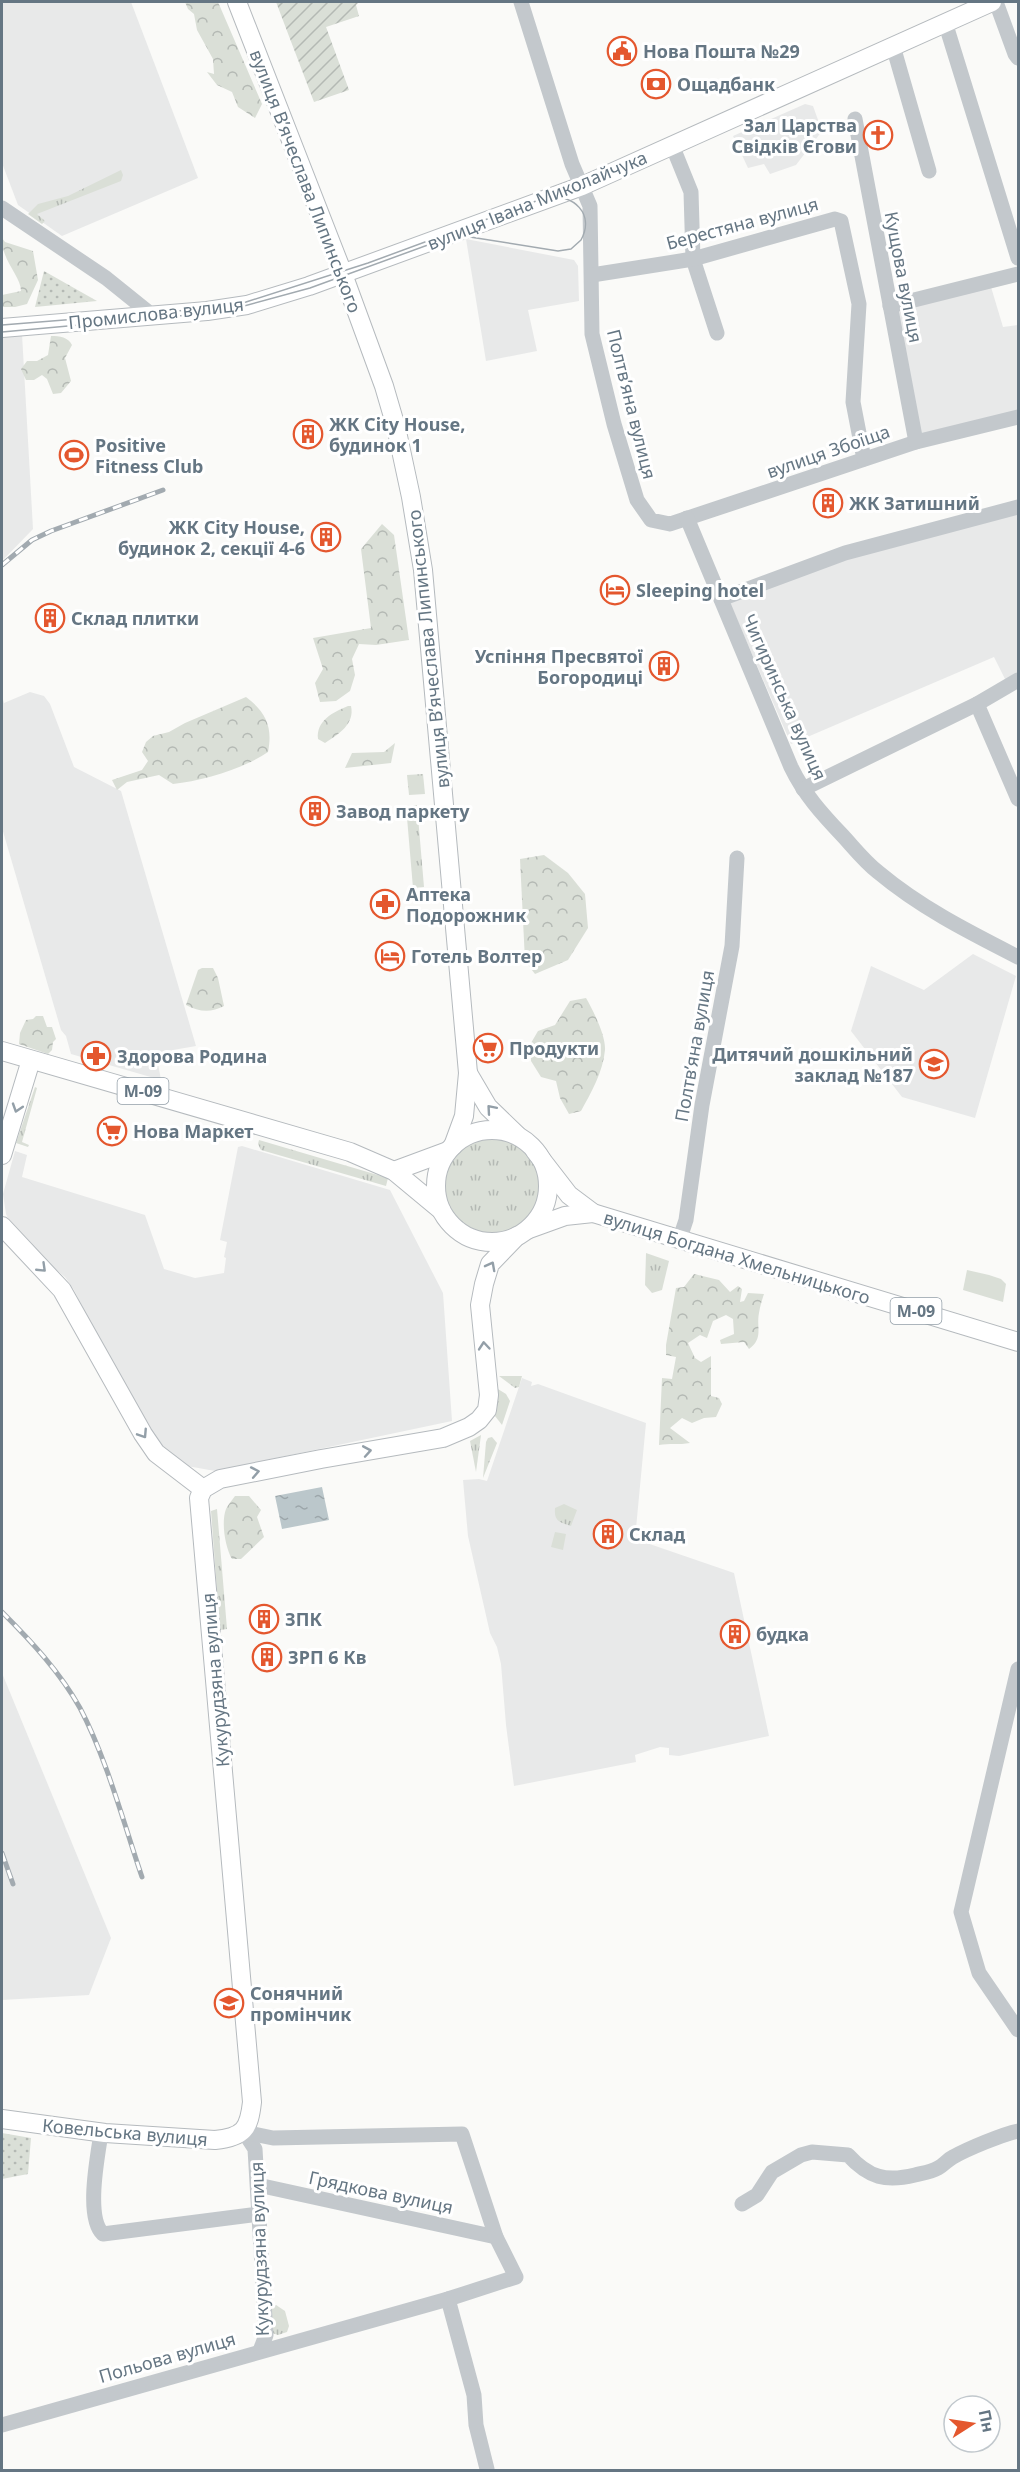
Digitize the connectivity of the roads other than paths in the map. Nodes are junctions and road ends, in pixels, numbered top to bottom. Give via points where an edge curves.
1 (237, 2) edge
2 (521, 2) edge
3 (994, 2) edge
4 (945, 22) junction
5 (893, 46) junction
6 (1018, 58) edge
7 (855, 119) dead end
8 (672, 145) junction
9 (929, 171) dead end
10 (582, 186) junction
11 (2, 208) edge
12 (1018, 258) edge
13 (693, 259) junction
14 (343, 274) junction
15 (1018, 274) edge
16 (592, 275) junction
17 (890, 306) junction
18 (152, 315) junction
19 (2, 328) edge
20 (717, 333) dead end
21 (1018, 417) edge
22 (916, 442) junction
23 (864, 459) junction
24 (1018, 507) edge
25 (687, 518) junction
26 (651, 520) joint
27 (721, 599) junction
28 (1018, 680) edge
29 (977, 704) junction
30 (803, 789) junction
31 (1018, 799) edge
32 (737, 858) dead end
33 (1018, 957) edge
34 (2, 1051) edge
35 (31, 1060) junction
36 (468, 1074) junction
37 (520, 1138) junction
38 (451, 1148) junction
39 (535, 1151) junction
40 (2, 1155) edge
41 (394, 1172) junction
42 (441, 1210) junction
43 (593, 1213) junction
44 (2, 1226) edge
45 (521, 1233) junction
46 (680, 1238) junction
47 (1018, 1342) edge
48 (203, 1489) junction
49 (1018, 1669) edge
50 (1018, 2030) edge
51 (2, 2119) edge
52 (1018, 2131) edge
53 (244, 2132) junction
54 (101, 2133) junction
55 (258, 2185) junction
56 (742, 2204) dead end
57 (259, 2214) junction
58 (496, 2237) junction
59 (448, 2299) junction
60 (260, 2351) junction
61 (2, 2425) edge
62 (487, 2469) dead end

1 - 14 main road, вулиця Вʼячеслава Липинського
2 - 10 street, Полтвʼяна вулиця
3 - 4 main road, вулиця Івана Миколайчука
3 - 6 street
4 - 5 main road, вулиця Івана Миколайчука
4 - 12 street
5 - 8 main road, вулиця Івана Миколайчука
5 - 9 street
7 - 17 street, Кущова вулиця
8 - 10 main road, вулиця Івана Миколайчука
8 - 13 street via 691,192
10 - 14 main road, вулиця Івана Миколайчука
10 - 16 street, Полтвʼяна вулиця via 590,206
11 - 18 street via 106,278
13 - 16 street, Берестяна вулиця
13 - 20 street
13 - 23 street, Берестяна вулиця via 835,219 841,221 859,304 853,402
14 - 18 main road, Промислова вулиця via 247,305
14 - 36 main road, вулиця Вʼячеслава Липинського via 396,427 423,570
15 - 17 street
16 - 26 street, Полтвʼяна вулиця via 592,334 637,500
17 - 22 street, Кущова вулиця
18 - 19 main road, Промислова вулиця
21 - 22 street, вулиця Збоїща
22 - 23 street, вулиця Збоїща
23 - 25 street, вулиця Збоїща
24 - 27 street, Чигиринська вулиця via 844,553
25 - 26 street, вулиця Збоїща via 670,524
25 - 27 street, Чигиринська вулиця
27 - 30 street, Чигиринська вулиця
28 - 29 street
29 - 30 street
29 - 31 street
30 - 33 street, Чигиринська вулиця via 814,806 876,871 899,889 944,920
32 - 46 street, Полтвʼяна вулиця via 732,946
34 - 35 main road, М-09
35 -> 40 main road
35 - 41 main road, М-09 via 276,1129 350,1152
37 -> 36 main road, вулиця Вʼячеслава Липинського via 488,1107
36 - 38 main road, вулиця Вʼячеслава Липинського via 464,1116
37 - 38 main road, М-09 via 485,1131 474,1133
37 - 39 main road, М-09
38 - 41 main road, М-09
38 - 42 main road via 442,1162 436,1186
39 - 43 main road, вулиця Богдана Хмельницького / М-09 via 569,1195
39 - 45 main road via 546,1174 546,1200 534,1222
41 - 42 main road, М-09
42 - 45 main road, М-09 via 454,1227 478,1240 504,1240
43 - 45 main road, вулиця Богдана Хмельницького / М-09 via 565,1216
43 - 46 main road, вулиця Богдана Хмельницького / М-09
44 -> 48 main road via 62,1290 156,1453
48 -> 45 main road via 220,1479 443,1438 479,1420 487,1410 489,1395 480,1305 484,1284 490,1264
46 - 47 main road, вулиця Богдана Хмельницького / М-09
48 - 53 main road, Кукурудзяна вулиця via 198,1509 213,1640 252,2102
49 - 50 street via 962,1912 979,1973
51 - 54 main road, Ковельська вулиця
52 - 56 street via 950,2158 937,2169 898,2179 872,2174 848,2155 812,2152 772,2172 757,2195
53 - 54 main road, Ковельська вулиця via 215,2140
53 - 55 street, Кукурудзяна вулиця via 255,2149
53 - 58 street, Ковельська вулиця via 273,2138 462,2134
54 - 57 street via 94,2195 97,2224 103,2234
55 - 57 street, Кукурудзяна вулиця
55 - 58 street, Грядкова вулиця
57 - 60 street, Кукурудзяна вулиця via 266,2335
58 - 59 street, Польова вулиця via 516,2277
59 - 60 street, Польова вулиця
59 - 62 street via 474,2395 476,2425
60 - 61 street, Польова вулиця

